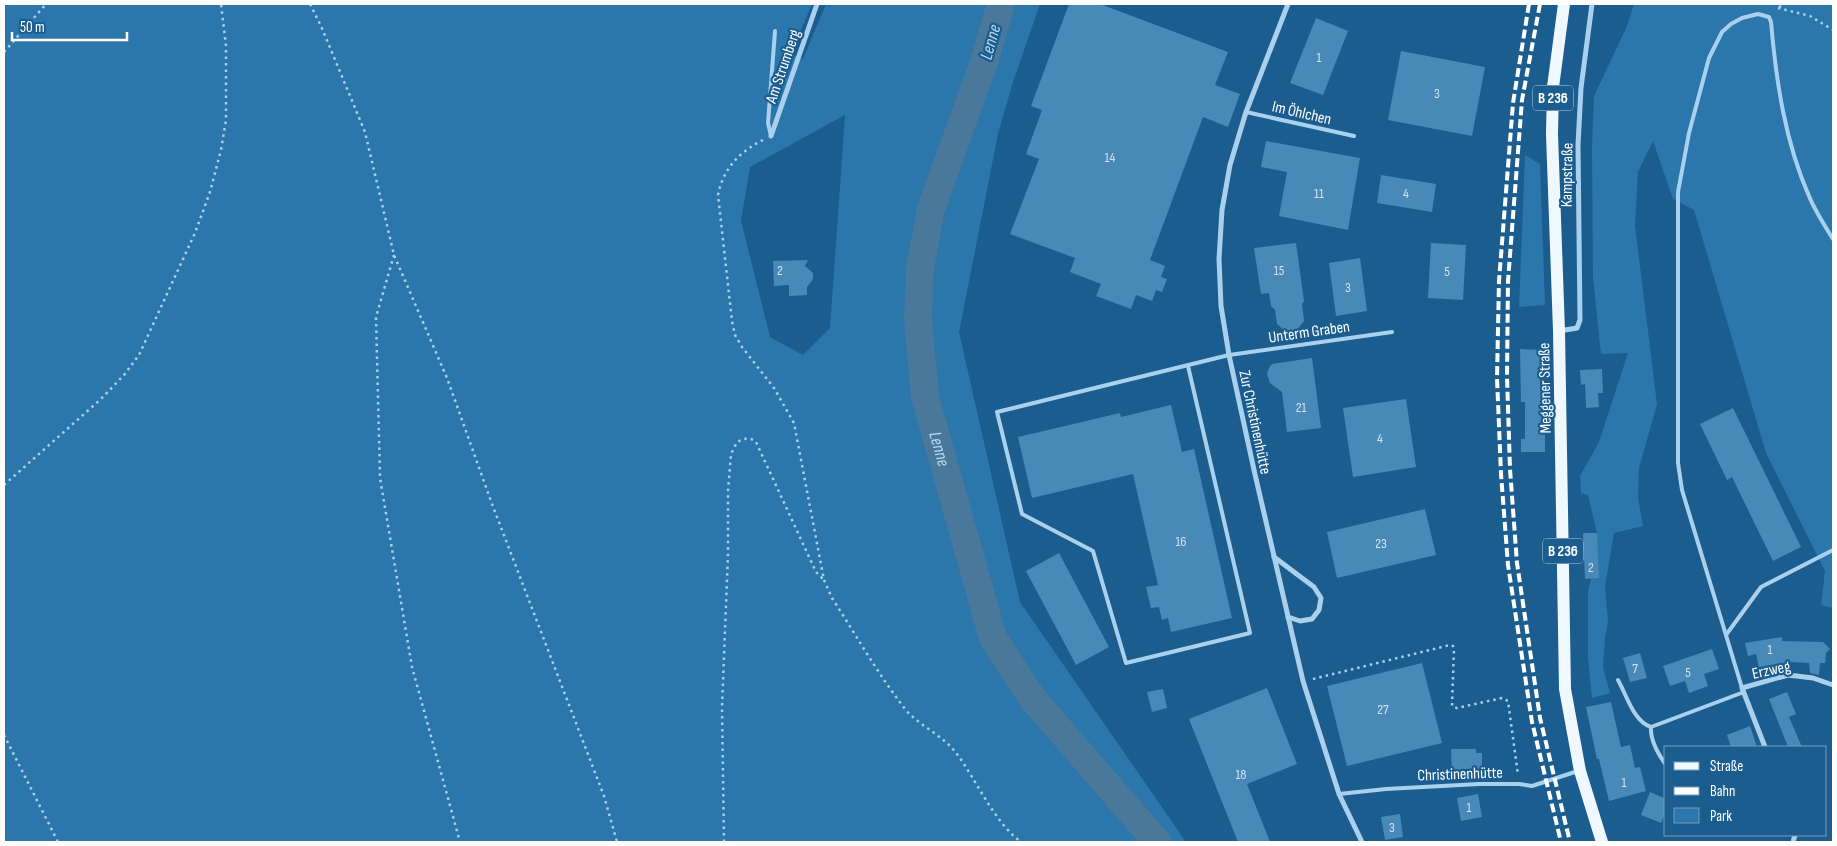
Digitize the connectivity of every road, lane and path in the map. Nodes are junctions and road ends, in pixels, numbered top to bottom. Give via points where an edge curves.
1 (46, 4) edge
2 (221, 4) edge
3 (310, 4) edge
4 (817, 4) edge
5 (1288, 4) edge
6 (1564, 4) edge
7 (1592, 4) edge
8 (1778, 8) dead end
9 (1833, 30) edge
10 (775, 31) dead end
11 (4, 52) edge
12 (1246, 112) junction
13 (771, 136) junction
14 (1354, 136) dead end
15 (1833, 239) edge
16 (394, 254) junction
17 (1559, 331) junction
18 (1392, 332) dead end
19 (1229, 355) junction
20 (1188, 366) junction
21 (4, 485) edge
22 (1833, 550) edge
23 (1274, 557) junction
24 (824, 580) junction
25 (1288, 617) junction
26 (1726, 635) junction
27 (1618, 680) dead end
28 (1303, 681) junction
29 (1833, 685) edge
30 (1743, 690) junction
31 (1651, 727) junction
32 (4, 735) edge
33 (1765, 746) edge
34 (1664, 762) edge
35 (1580, 771) junction
36 (1519, 784) junction
37 (1339, 794) junction
38 (58, 842) edge
39 (460, 842) edge
40 (617, 842) edge
41 (724, 842) edge
42 (1022, 842) edge
43 (1362, 842) edge
44 (1602, 842) edge

1 - 11 path
2 - 21 path via 226,46 226,120 210,192 195,232 139,354 124,375
3 - 16 path via 365,132
4 - 13 street, Am Strumberg
5 - 12 street, Zur Christinenhütte
6 - 17 main road, Meggener Straße / B 236 via 1553,87 1552,134
7 - 17 street, Kampstraße via 1581,88 1578,146 1580,320 1577,328
8 - 9 path via 1810,16
10 - 13 lane via 768,123
12 - 14 lane, Im Öhlchen
12 - 19 street, Zur Christinenhütte via 1230,165 1222,210 1221,306
13 - 24 path via 733,161 718,195 732,321 738,341 774,388 794,423
15 - 26 lane via 1809,198 1797,164 1784,114 1772,22 1758,14 1742,18 1722,32 1709,58 1689,133 1678,192 1678,463 1682,490
16 - 39 path via 376,317 380,478 412,667
16 - 40 path via 447,378 604,796
17 - 35 main road, Meggener Straße / B 236 via 1565,689
18 - 19 lane, Unterm Graben
19 - 20 lane, Unterm Graben
19 - 23 street, Zur Christinenhütte
20 - 20 lane, Unterm Graben via 997,412 1022,514 1093,551 1126,663 1250,633
22 - 26 lane via 1761,587
23 - 25 street, Zur Christinenhütte
23 - 25 street via 1314,587 1321,598 1312,619 1300,621
24 - 41 path via 816,572 756,442 746,438 736,442 731,454 728,491 722,708
24 - 42 path via 832,598 907,710 955,752 997,815
25 - 28 street, Zur Christinenhütte
26 - 30 lane
27 - 31 lane via 1639,720
28 - 36 path via 1453,646 1452,706 1457,708 1502,698 1508,701
28 - 37 street, Zur Christinenhütte
29 - 30 street, Erzweg via 1788,675
30 - 31 lane
30 - 33 street
31 - 34 lane via 1654,745
32 - 38 path
35 - 36 lane, Christinenhütte via 1532,786
35 - 44 main road, B 236
36 - 37 lane, Christinenhütte
37 - 43 street, Zur Christinenhütte

